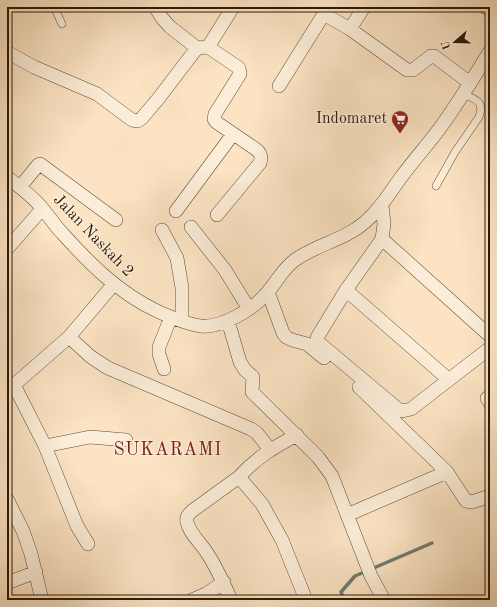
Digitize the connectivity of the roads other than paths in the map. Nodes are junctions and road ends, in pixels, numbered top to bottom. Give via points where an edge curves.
1 (54, 7) edge
2 (155, 7) edge
3 (232, 7) edge
4 (364, 7) edge
5 (485, 7) edge
6 (490, 10) edge
7 (62, 24) dead end
8 (350, 29) junction
9 (203, 47) junction
10 (490, 51) edge
11 (7, 52) edge
12 (279, 86) dead end
13 (466, 88) junction
14 (233, 134) junction
15 (7, 178) edge
16 (436, 186) dead end
17 (20, 187) junction
18 (382, 205) junction
19 (42, 209) junction
20 (176, 210) dead end
21 (217, 215) dead end
22 (116, 220) dead end
23 (191, 227) dead end
24 (162, 230) dead end
25 (382, 239) junction
26 (7, 249) edge
27 (113, 284) junction
28 (346, 290) junction
29 (268, 292) junction
30 (249, 309) junction
31 (177, 319) junction
32 (228, 320) junction
33 (490, 336) edge
34 (69, 337) junction
35 (490, 348) edge
36 (164, 368) dead end
37 (448, 379) junction
38 (11, 388) edge
39 (297, 435) junction
40 (126, 440) dead end
41 (45, 446) junction
42 (270, 450) junction
43 (447, 472) junction
44 (239, 477) junction
45 (490, 496) edge
46 (7, 498) edge
47 (11, 513) edge
48 (347, 515) junction
49 (88, 544) dead end
50 (36, 572) junction
51 (224, 582) junction
52 (7, 583) edge
53 (42, 600) edge
54 (192, 600) edge
55 (231, 600) edge
56 (306, 600) edge
57 (384, 600) edge

1 - 7 lane
2 - 9 street via 170,27
3 - 9 street
4 - 8 street
5 - 6 street
8 - 12 street via 327,16 322,16
8 - 13 street via 407,70 413,70 434,56
9 - 11 street via 138,121 132,120 97,94 34,67
9 - 14 street via 239,68 240,74 214,117 216,122
10 - 13 street, Jalan Naskah 2
13 - 16 lane via 480,104 481,112
13 - 18 street, Jalan Naskah 2 via 445,121
14 - 20 street
14 - 21 street via 257,150 261,160
15 - 17 street, Jalan Naskah 2
17 - 19 street, Jalan Naskah 2
17 - 22 street via 40,164
18 - 25 street
18 - 29 street, Jalan Naskah 2 via 358,228 296,259 284,270
19 - 26 street
19 - 27 street, Jalan Naskah 2 via 62,234
23 - 30 street via 225,270
24 - 31 street via 177,258 182,288
25 - 28 street
25 - 33 street
27 - 31 street, Jalan Naskah 2 via 129,296
27 - 34 street
28 - 37 street
28 - 37 street via 318,336 320,344 400,410 411,409
29 - 30 street, Jalan Naskah 2
29 - 43 street via 286,337 307,344 334,366 368,395
30 - 32 street, Jalan Naskah 2
31 - 32 street, Jalan Naskah 2 via 202,326
31 - 36 street via 159,347
32 - 39 street via 240,362 253,377 252,392
34 - 38 street
34 - 42 street via 108,368 251,429
35 - 37 street
38 - 41 street
39 - 42 street
39 - 48 street via 332,476
40 - 41 street via 90,437
41 - 49 street via 77,526
42 - 44 street via 250,464
43 - 45 street via 466,501 472,502
43 - 48 street
44 - 51 street via 192,511 186,520
44 - 56 street via 262,504 282,540
46 - 47 street
47 - 50 street via 32,554
48 - 57 street
50 - 52 street
50 - 53 street
51 - 54 street
51 - 55 street

